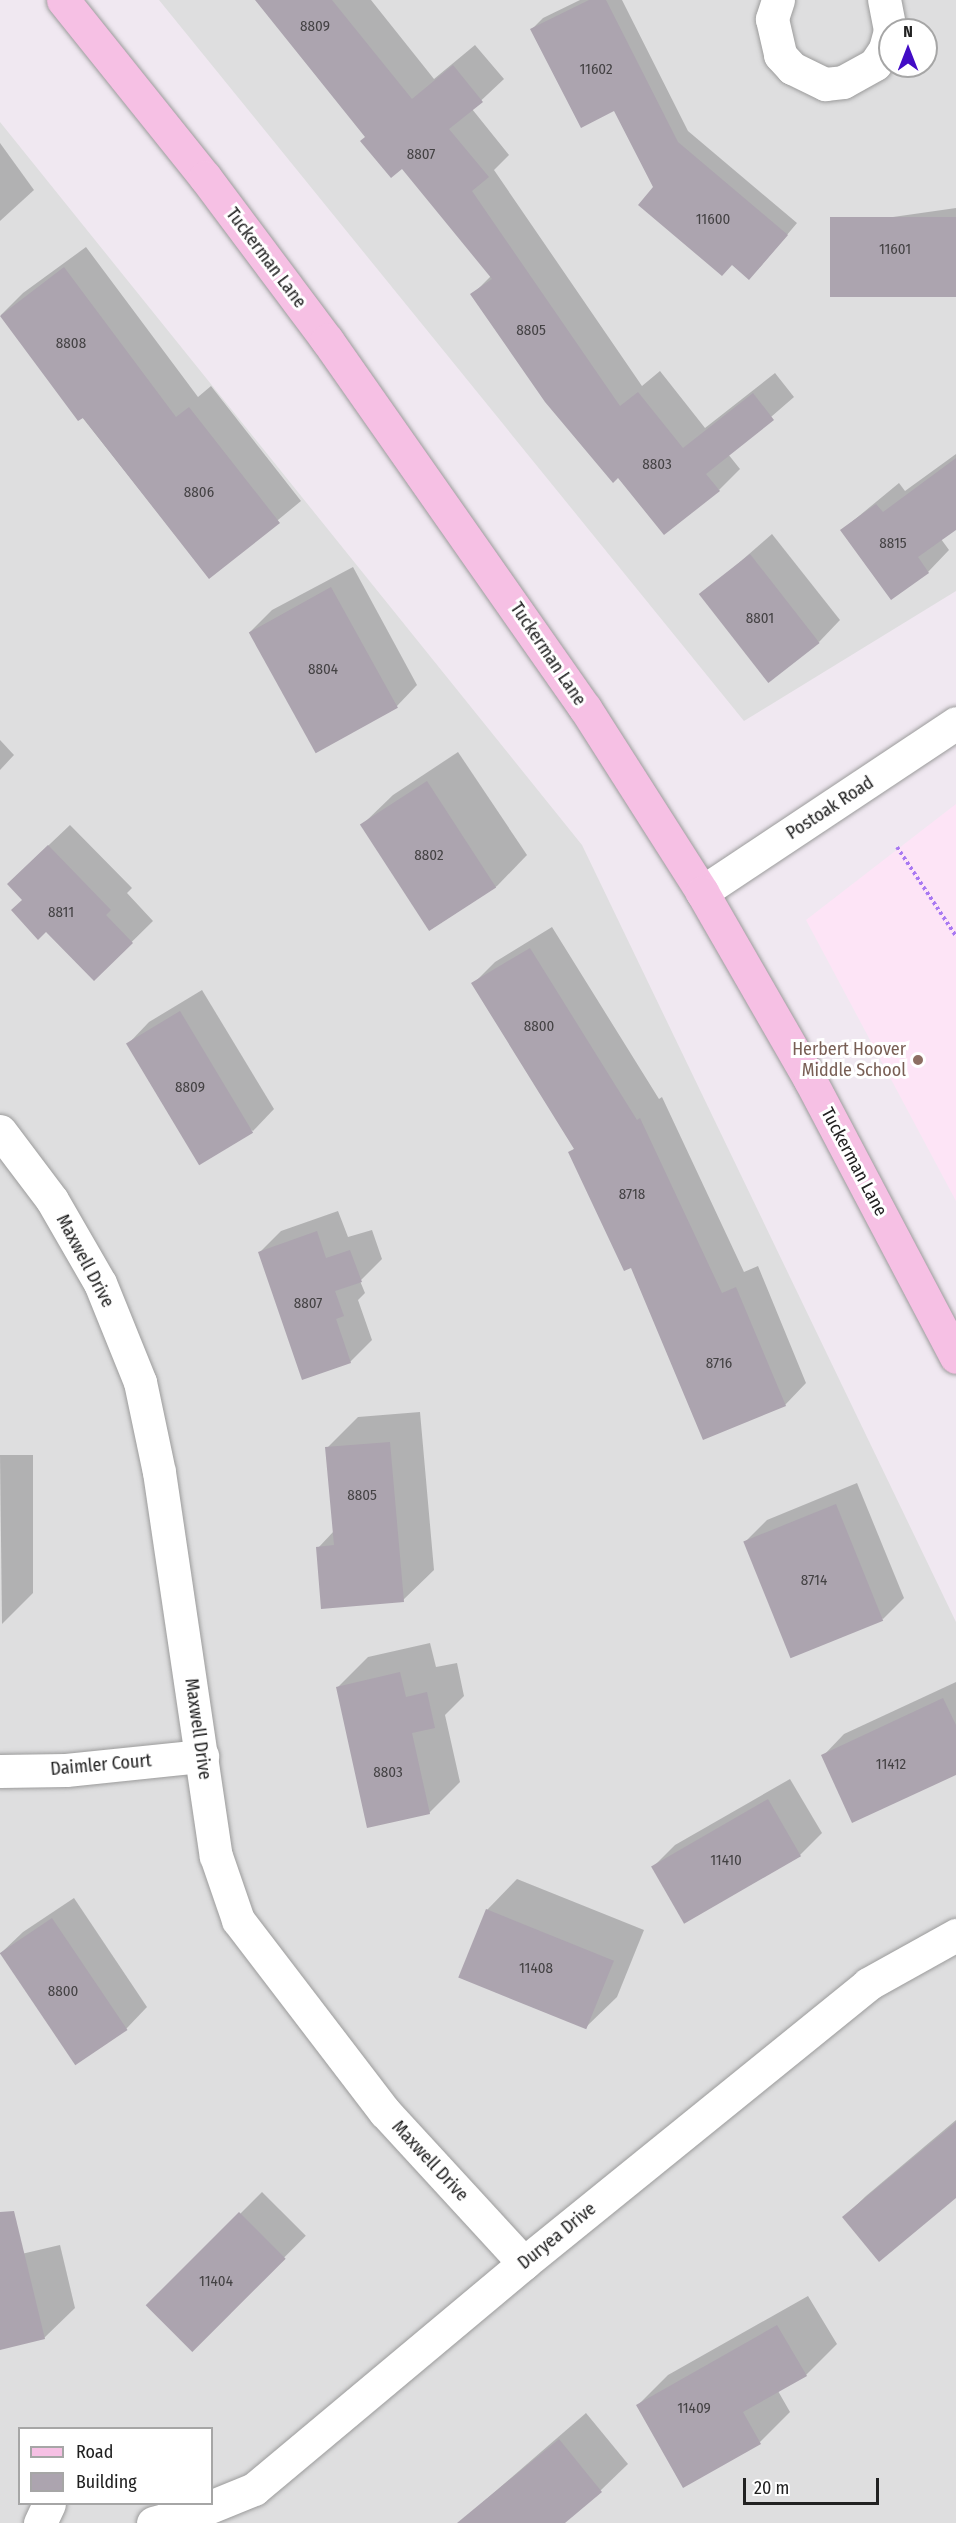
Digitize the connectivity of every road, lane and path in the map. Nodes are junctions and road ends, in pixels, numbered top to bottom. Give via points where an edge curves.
1 (63, 0) edge
2 (778, 0) edge
3 (884, 0) edge
4 (956, 723) edge
5 (897, 847) dead end
6 (702, 892) junction
7 (956, 936) edge
8 (0, 1131) edge
9 (956, 1357) edge
10 (202, 1756) junction
11 (0, 1771) edge
12 (956, 1935) edge
13 (524, 2263) junction
14 (49, 2505) edge
15 (144, 2505) edge
16 (40, 2523) edge
17 (153, 2523) edge

1 - 6 main road, Tuckerman Lane via 212,187 458,522 585,708
2 - 3 street via 772,19 780,55 807,78 825,84 843,82 875,64 885,49 890,30
4 - 6 street, Postoak Road
5 - 7 path
6 - 9 main road, Tuckerman Lane via 810,1080
8 - 10 street, Maxwell Drive via 52,1200 100,1283 140,1382 159,1472
10 - 11 street, Daimler Court via 66,1770
10 - 13 street, Maxwell Drive via 216,1857 238,1920 385,2112
12 - 13 street, Duryea Drive via 868,1983
13 - 17 street, Duryea Drive via 254,2489 205,2509
14 - 16 street
15 - 17 street, Duryea Drive

